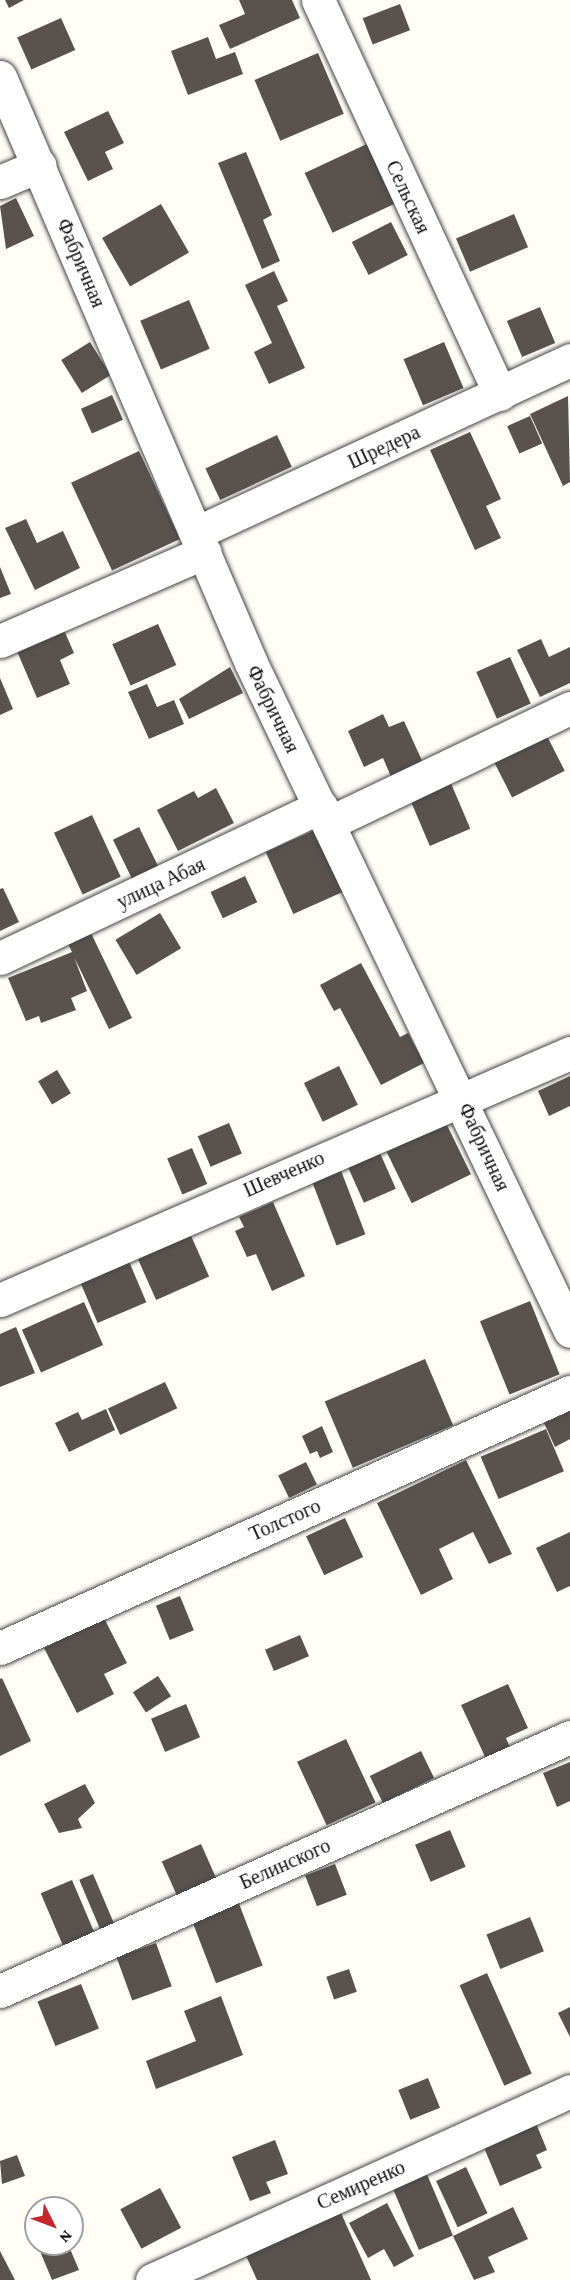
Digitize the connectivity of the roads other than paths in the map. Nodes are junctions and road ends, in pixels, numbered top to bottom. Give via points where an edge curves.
1 (318, 0) edge
2 (0, 77) edge
3 (40, 165) junction
4 (0, 182) edge
5 (570, 360) edge
6 (500, 394) junction
7 (201, 542) junction
8 (0, 641) edge
9 (570, 708) edge
10 (326, 814) junction
11 (0, 958) edge
12 (570, 1053) edge
13 (461, 1099) junction
14 (0, 1300) edge
15 (570, 1331) edge
16 (570, 1392) edge
17 (0, 1648) edge
18 (570, 1737) edge
19 (0, 1991) edge
20 (570, 2091) edge
21 (152, 2280) edge

1 - 6 street, Сельская
2 - 3 street, Фабричная
3 - 4 street
3 - 7 street, Фабричная
5 - 6 street, Шредера
6 - 7 street, Шредера
7 - 8 street, Шредера
7 - 10 street, Фабричная via 250,663
9 - 10 street, улица Абая
10 - 11 street, улица Абая
10 - 13 street, Фабричная
12 - 13 street, Шевченко
13 - 14 street, Шевченко
13 - 15 street, Фабричная
16 - 17 street, Толстого
18 - 19 street, Белинского
20 - 21 street, Семиренко

